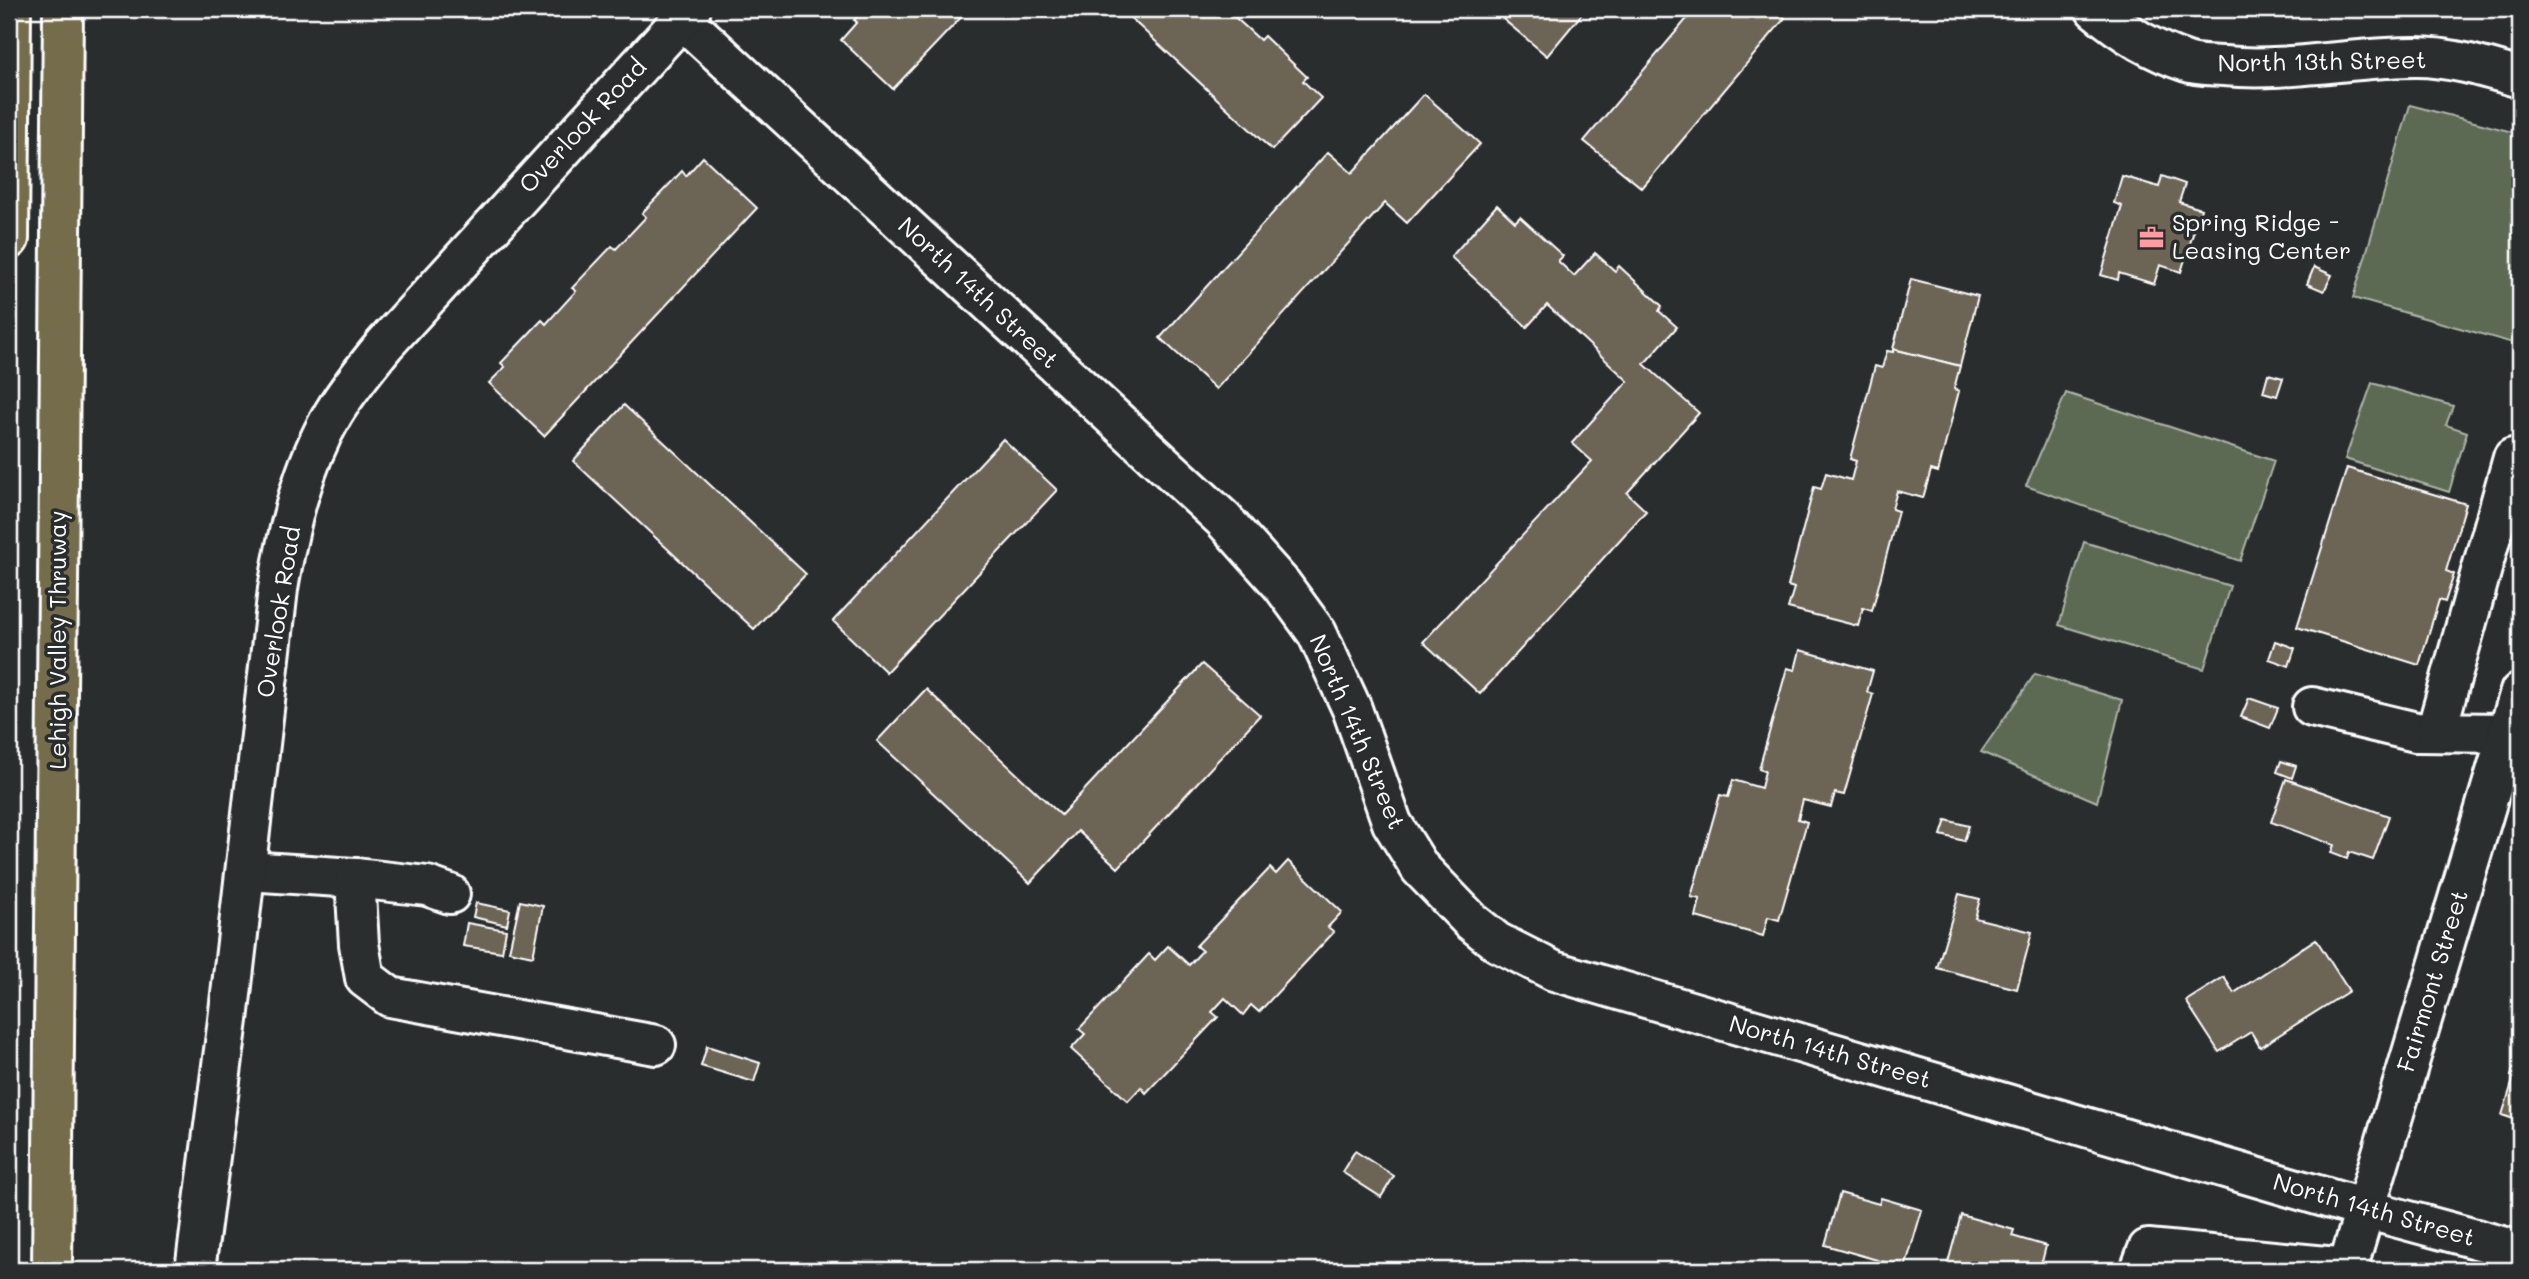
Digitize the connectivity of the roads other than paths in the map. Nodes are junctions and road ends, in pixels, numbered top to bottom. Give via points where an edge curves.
1 (11, 9) edge
2 (63, 9) edge
3 (2095, 9) edge
4 (687, 14) edge
5 (2520, 78) edge
6 (9, 239) edge
7 (2520, 459) edge
8 (2520, 692) edge
9 (2312, 707) dead end
10 (2436, 732) junction
11 (2508, 733) junction
12 (246, 871) junction
13 (355, 878) junction
14 (450, 894) dead end
15 (656, 1045) dead end
16 (2365, 1209) junction
17 (2520, 1251) edge
18 (2347, 1269) edge
19 (52, 1270) edge
20 (195, 1270) edge
21 (2140, 1270) edge

1 - 6 highway
2 - 19 highway, Lehigh Valley Thruway
3 - 5 street, North 13th Street via 2142,43 2189,63 2293,68 2419,57 2469,63
4 - 12 street, Overlook Road via 385,345 333,415 315,452 286,541
4 - 16 street, North 14th Street via 1223,519 1283,585 1317,633 1348,698 1392,823 1420,868 1446,898 1497,942 1554,971
7 - 10 street via 2513,458
8 - 11 street, Fairmont Street
9 - 10 street via 2416,732
10 - 11 street
11 - 16 street, Fairmont Street
12 - 13 street
12 - 20 street, Overlook Road
13 - 14 street via 427,886
13 - 15 street via 365,978 390,997
16 - 17 street, North 14th Street
16 - 18 street, Fairmont Street
18 - 21 street via 2148,1249

